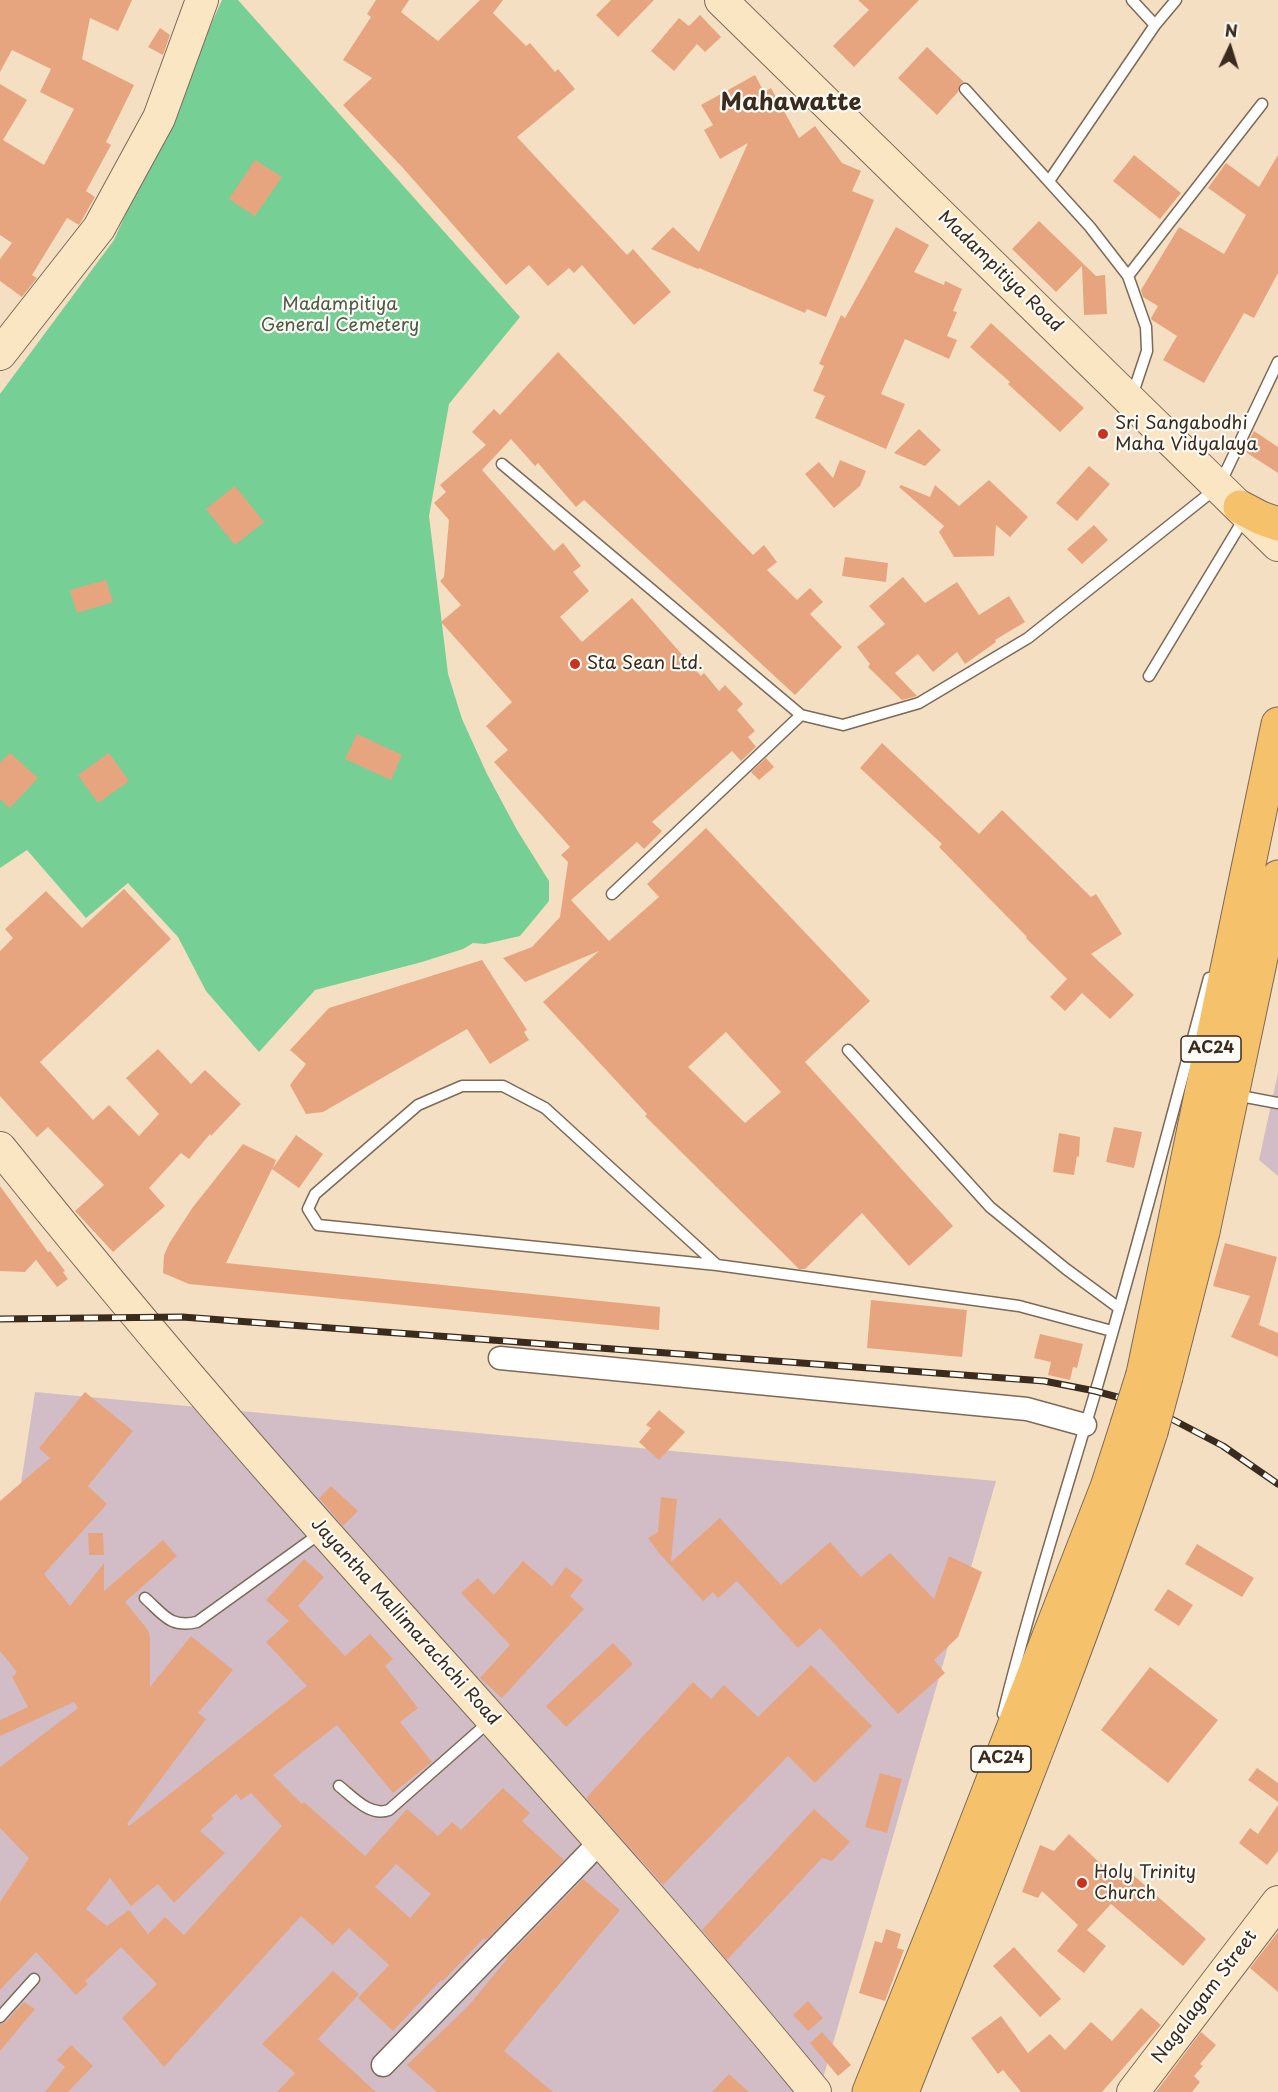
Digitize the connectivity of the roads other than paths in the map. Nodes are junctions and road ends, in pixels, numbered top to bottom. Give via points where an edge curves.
1 (202, 0) edge
2 (721, 0) edge
3 (1132, 0) edge
4 (1176, 0) edge
5 (1155, 25) junction
6 (965, 89) dead end
7 (1262, 104) dead end
8 (1049, 182) junction
9 (1128, 276) junction
10 (3, 346) edge
11 (1278, 362) edge
12 (1131, 400) junction
13 (502, 464) dead end
14 (1235, 503) junction
15 (1278, 524) edge
16 (1278, 545) edge
17 (1149, 676) dead end
18 (801, 715) junction
19 (1278, 724) edge
20 (1260, 804) junction
21 (1278, 877) edge
22 (612, 894) dead end
23 (1227, 910) dead end
24 (1213, 965) dead end
25 (848, 1050) dead end
26 (1232, 1094) junction
27 (1278, 1103) edge
28 (0, 1148) edge
29 (717, 1265) junction
30 (1119, 1308) junction
31 (1112, 1331) junction
32 (500, 1358) dead end
33 (1154, 1375) junction
34 (1085, 1425) junction
35 (1139, 1428) junction
36 (324, 1531) junction
37 (145, 1598) dead end
38 (492, 1719) junction
39 (339, 1786) dead end
40 (978, 1819) junction
41 (600, 1842) junction
42 (963, 1898) junction
43 (1278, 1902) edge
44 (34, 1979) dead end
45 (0, 2017) edge
46 (383, 2065) dead end
47 (815, 2092) edge
48 (869, 2092) edge
49 (902, 2092) edge
50 (1133, 2092) edge

1 - 10 street via 159,118 99,228
2 - 12 street, Madampitiya Road
3 - 5 lane
4 - 5 lane
5 - 8 lane
6 - 8 lane
7 - 9 lane
8 - 9 lane
9 - 12 lane via 1146,327 1147,351
11 - 14 lane
12 - 14 street, Madampitiya Road
13 - 18 lane
14 - 15 main road
14 - 16 street, Madampitiya Road
14 - 17 lane
14 - 18 lane via 1028,638 919,703 843,725
18 - 22 lane
19 - 20 main road, AC24
20 - 23 lane
20 - 33 main road, AC24 via 1175,1223
21 - 26 main road, AC24
24 - 30 lane
25 - 30 lane via 990,1207
26 - 27 lane
26 - 33 main road, AC24 via 1203,1232
28 - 36 street, Jayantha Mallimarachchi Road
29 - 29 lane via 318,1225 308,1209 315,1194 418,1105 462,1086 503,1086 546,1108
29 - 31 lane via 1019,1306
30 - 31 lane
31 - 34 lane
32 - 34 street via 1027,1409
33 - 35 main road, AC24, bridge
34 - 40 lane via 1024,1633
35 - 40 main road, AC24 via 1107,1487
35 - 42 main road, AC24 via 1130,1499 1056,1700
36 - 37 lane via 197,1622 171,1622
36 - 38 street, Jayantha Mallimarachchi Road
38 - 39 lane via 388,1810 372,1811
38 - 41 street, Jayantha Mallimarachchi Road
40 - 42 main road, AC24
41 - 46 street
41 - 47 street, Jayantha Mallimarachchi Road
42 - 48 main road, AC24
42 - 49 main road, AC24
43 - 50 street, Nagalagam Street
44 - 45 lane

